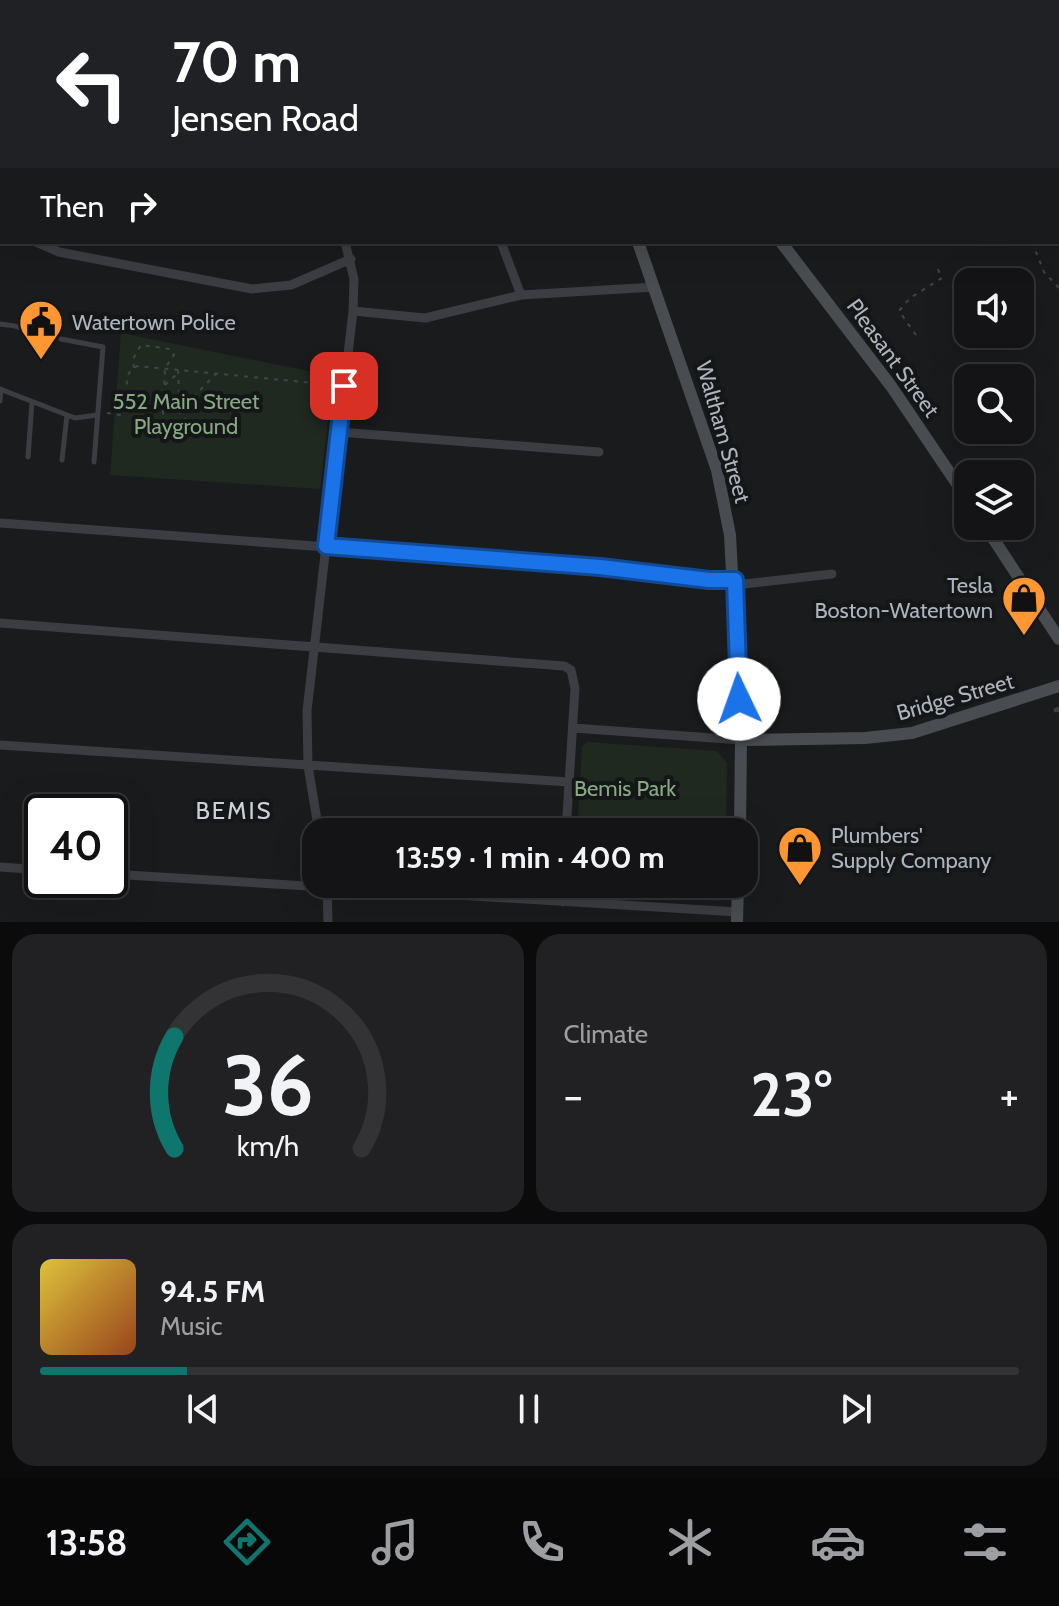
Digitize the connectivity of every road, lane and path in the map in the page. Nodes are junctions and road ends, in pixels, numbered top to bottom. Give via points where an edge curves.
1 (41, 244) edge
2 (346, 244) edge
3 (502, 244) edge
4 (639, 244) edge
5 (783, 244) edge
6 (1033, 244) edge
7 (351, 259) junction
8 (936, 265) dead end
9 (655, 287) junction
10 (1059, 288) edge
11 (521, 295) junction
12 (353, 311) junction
13 (0, 324) edge
14 (916, 335) dead end
15 (41, 336) dead end
16 (61, 339) dead end
17 (134, 368) junction
18 (165, 368) junction
19 (178, 372) junction
20 (217, 373) junction
21 (165, 386) junction
22 (344, 386) junction
23 (0, 389) edge
24 (193, 397) dead end
25 (0, 401) edge
26 (32, 402) junction
27 (98, 413) junction
28 (67, 415) junction
29 (163, 416) dead end
30 (185, 419) dead end
31 (339, 432) junction
32 (599, 452) dead end
33 (28, 457) dead end
34 (62, 460) dead end
35 (94, 462) dead end
36 (954, 479) edge
37 (0, 523) edge
38 (994, 540) edge
39 (326, 546) junction
40 (832, 574) dead end
41 (735, 582) junction
42 (0, 623) edge
43 (1059, 639) edge
44 (314, 647) junction
45 (1059, 686) edge
46 (573, 728) junction
47 (741, 740) junction
48 (0, 745) edge
49 (308, 766) junction
50 (569, 782) junction
51 (317, 818) edge
52 (567, 818) edge
53 (740, 818) edge
54 (0, 867) edge
55 (24, 869) edge
56 (128, 875) edge
57 (302, 885) edge
58 (327, 898) edge
59 (504, 898) edge
60 (563, 898) edge
61 (563, 902) junction
62 (737, 917) edge
63 (328, 922) edge

1 - 7 street via 252,289 291,285
2 - 7 street
3 - 11 street
4 - 9 street, Waltham Street
5 - 36 street, Pleasant Street via 891,386
6 - 10 path via 1044,272
7 - 12 street
8 - 14 path via 942,278 899,311
9 - 11 street
9 - 41 street, Waltham Street via 717,470
11 - 12 street via 425,318
12 - 22 street
13 - 15 lane
16 - 27 lane via 103,347
17 - 18 path
17 - 18 path via 137,348 144,344 170,349 174,355
17 - 27 path via 126,379 129,411
18 - 19 path
18 - 21 path
19 - 20 path
19 - 21 path
19 - 30 path via 180,413
20 - 22 path
20 - 24 path
21 - 29 path
22 - 31 street
23 - 25 lane
23 - 26 lane
26 - 28 lane
26 - 33 lane
27 - 28 lane via 81,419
27 - 35 lane
28 - 34 lane
31 - 32 street
31 - 39 street
37 - 39 street
38 - 43 street
39 - 41 street
39 - 44 street
40 - 41 street
41 - 47 street, Waltham Street
42 - 44 street
44 - 46 street via 564,666 575,678
44 - 49 street
45 - 47 street, Bridge Street via 904,735
46 - 47 street, Bridge Street
46 - 50 street
47 - 53 street, Waltham Street
48 - 49 street
49 - 50 street
49 - 51 street
50 - 52 street
54 - 55 street
56 - 57 street
58 - 63 street
59 - 61 street
60 - 61 street
61 - 62 street

